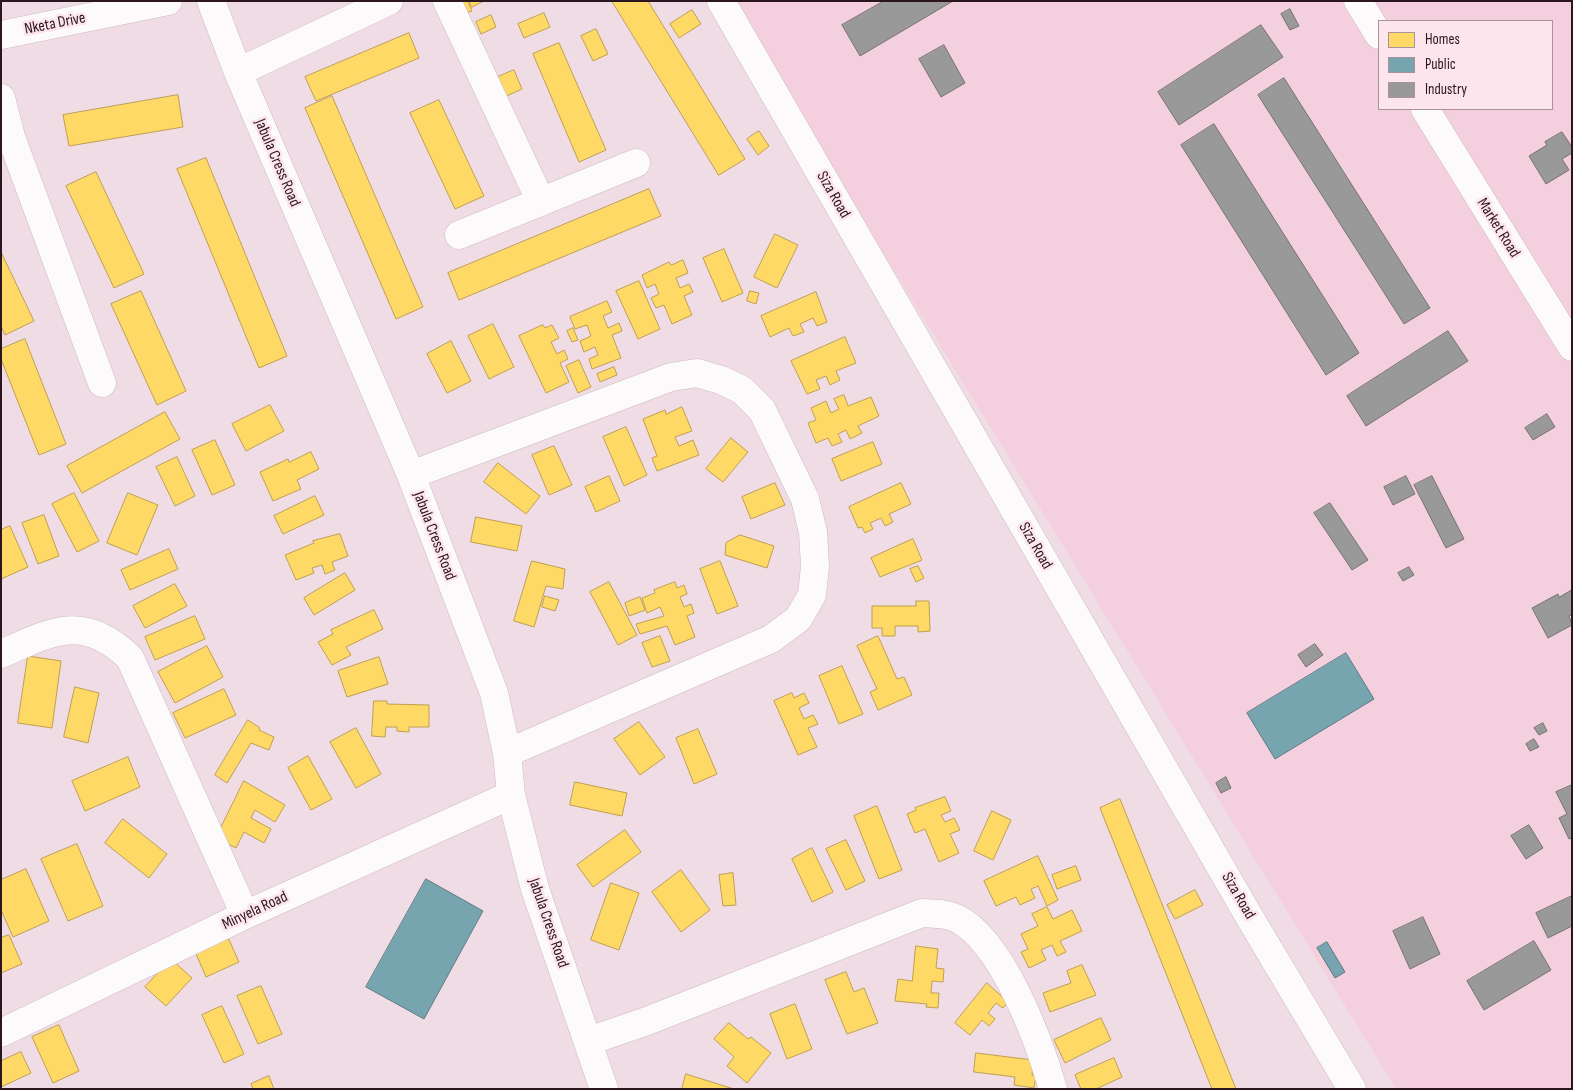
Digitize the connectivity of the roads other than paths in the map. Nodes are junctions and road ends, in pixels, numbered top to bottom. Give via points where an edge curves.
1 (168, 1) edge
2 (211, 1) edge
3 (389, 1) edge
4 (447, 1) edge
5 (721, 1) edge
6 (1358, 1) edge
7 (1378, 33) edge
8 (1, 35) edge
9 (238, 72) junction
10 (1, 98) edge
11 (1426, 110) edge
12 (636, 163) dead end
13 (541, 202) junction
14 (459, 236) dead end
15 (1572, 347) edge
16 (102, 383) dead end
17 (410, 475) junction
18 (1, 654) edge
19 (507, 753) junction
20 (511, 795) junction
21 (245, 915) junction
22 (1, 1032) edge
23 (589, 1041) junction
24 (604, 1089) edge
25 (1053, 1089) edge
26 (1352, 1089) edge

1 - 8 street, Nketa Drive
2 - 9 street, Jabula Cress Road
3 - 9 street
4 - 13 street
5 - 26 street, Siza Road
6 - 7 street
9 - 17 street, Jabula Cress Road
10 - 16 street via 12,137
11 - 15 street, Market Road
12 - 13 street
13 - 14 street
17 - 19 street, Jabula Cress Road via 494,693
17 - 19 street via 671,377 697,373 742,390 762,410 806,500 813,532 815,566 812,595 798,619 771,639
18 - 21 street via 53,632 80,630 101,636 130,658
19 - 20 street, Jabula Cress Road
20 - 21 street, Minyela Road
20 - 23 street, Jabula Cress Road via 535,889
21 - 22 street, Minyela Road
23 - 24 street, Jabula Cress Road
23 - 25 street via 648,1021 922,913 940,914 956,918 977,934 1012,980

